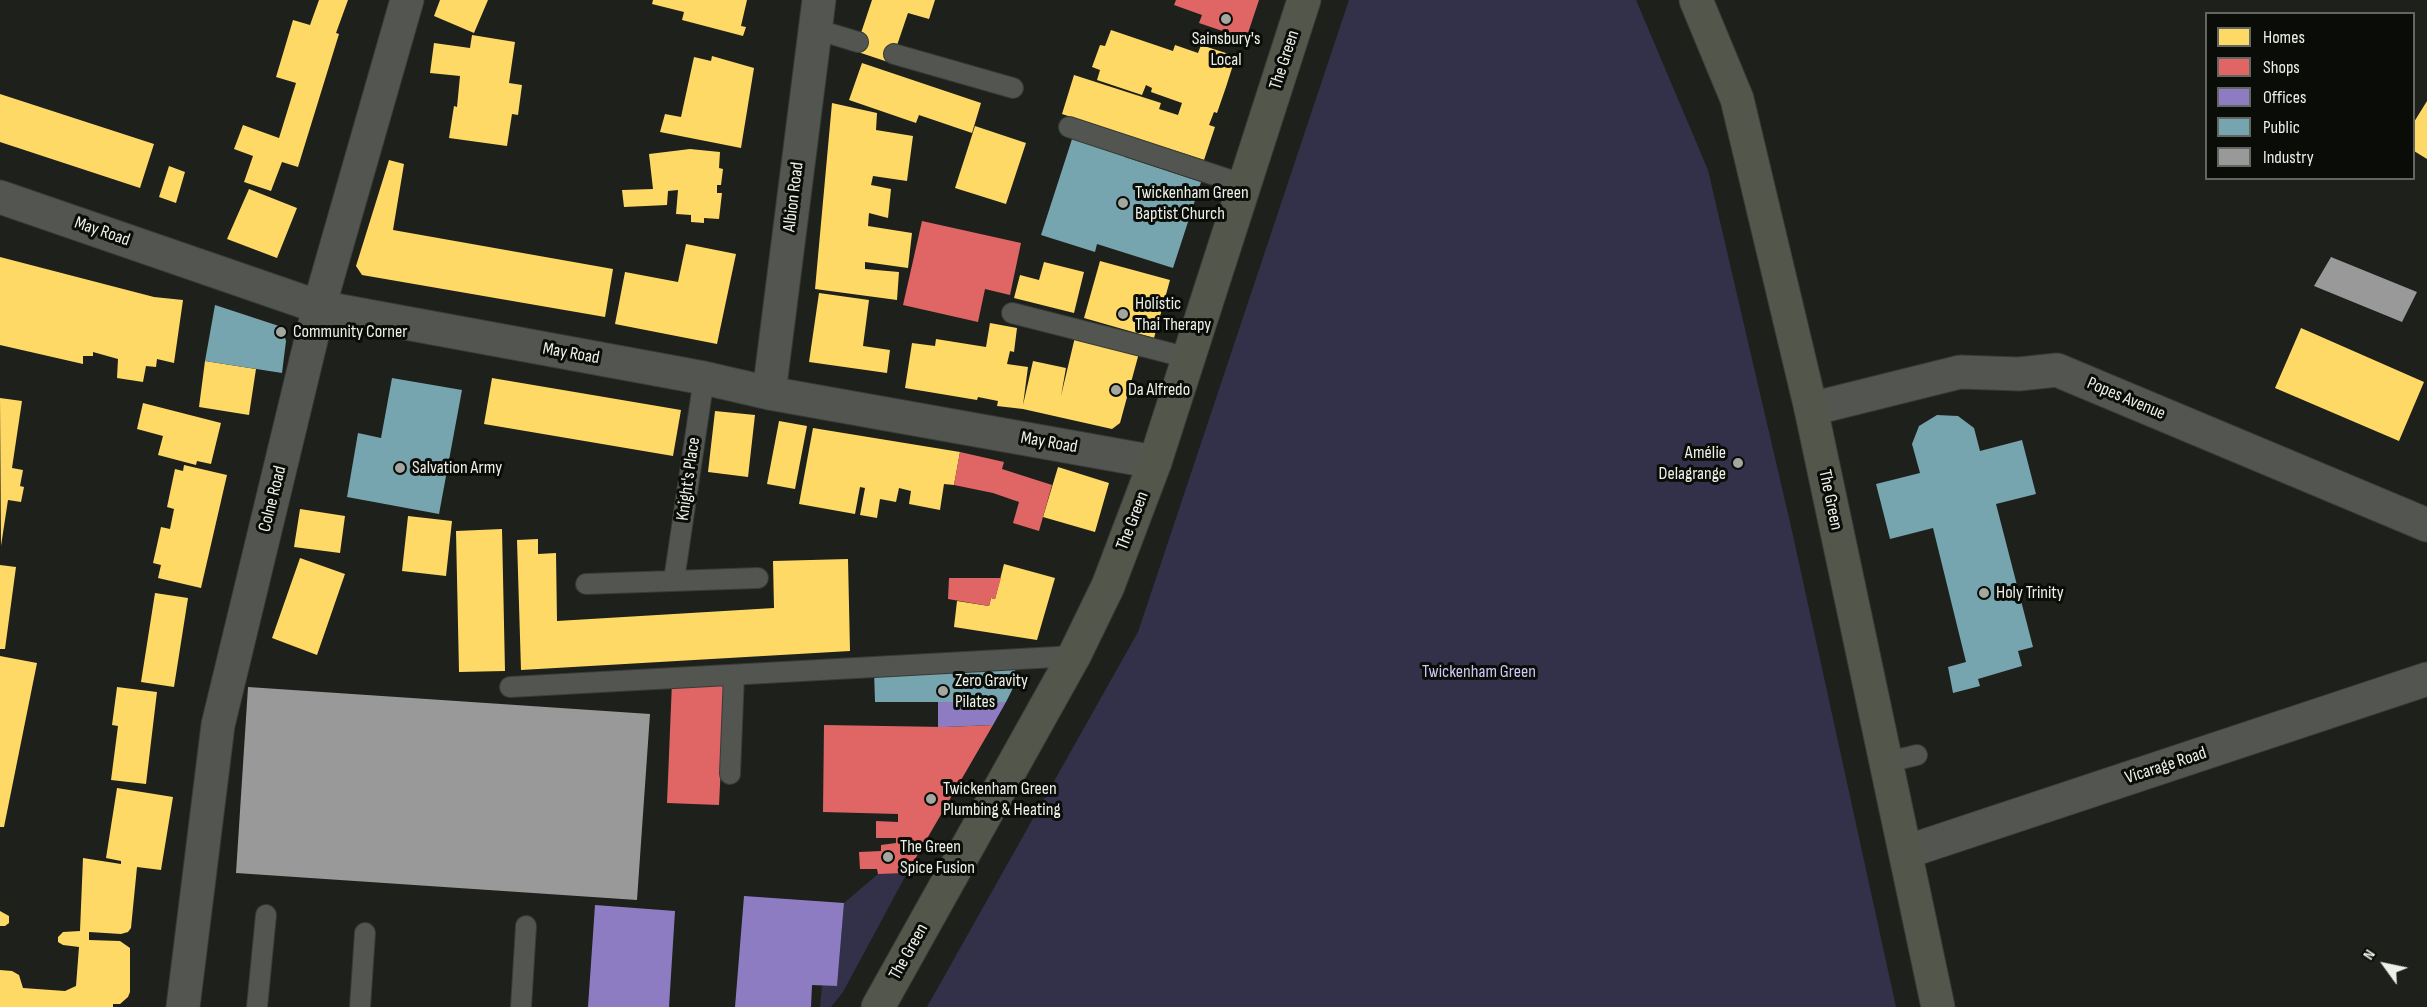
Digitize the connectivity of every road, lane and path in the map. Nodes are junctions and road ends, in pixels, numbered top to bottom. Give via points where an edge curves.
1 (407, 0) edge
2 (1304, 0) edge
3 (1696, 0) edge
4 (817, 14) edge
5 (858, 42) dead end
6 (894, 54) dead end
7 (1013, 88) dead end
8 (1069, 127) dead end
9 (1245, 185) junction
10 (0, 197) edge
11 (319, 307) junction
12 (1012, 313) dead end
13 (1189, 358) junction
14 (704, 378) junction
15 (769, 393) junction
16 (1811, 409) junction
17 (1155, 462) junction
18 (2427, 525) edge
19 (758, 578) dead end
20 (674, 580) junction
21 (586, 584) dead end
22 (1074, 656) junction
23 (734, 675) junction
24 (2427, 679) edge
25 (510, 687) dead end
26 (730, 774) dead end
27 (1906, 852) junction
28 (266, 915) dead end
29 (526, 926) dead end
30 (365, 933) dead end
31 (183, 1007) edge
32 (257, 1007) edge
33 (360, 1007) edge
34 (520, 1007) edge
35 (878, 1007) edge
36 (1938, 1007) edge

1 - 11 street, Colne Road
2 - 9 main road, The Green
3 - 16 main road, The Green via 1737,99
4 - 5 lane
4 - 15 street, Albion Road
6 - 7 lane
8 - 9 lane
9 - 13 main road, The Green
10 - 11 street, May Road
11 - 14 street, May Road
11 - 31 street, Colne Road via 218,725
12 - 13 lane
13 - 17 main road, The Green
14 - 15 street, May Road
14 - 20 lane, Knight's Place
15 - 17 street, May Road
16 - 18 street, Popes Avenue via 1960,372 2019,374 2057,370
16 - 27 main road, The Green via 1902,758
17 - 22 main road, The Green via 1108,586
19 - 20 lane
20 - 21 lane
22 - 23 lane
22 - 35 main road, The Green
23 - 25 lane
23 - 26 lane
24 - 27 street, Vicarage Road
27 - 36 main road, The Green
28 - 32 lane
29 - 34 lane
30 - 33 lane

